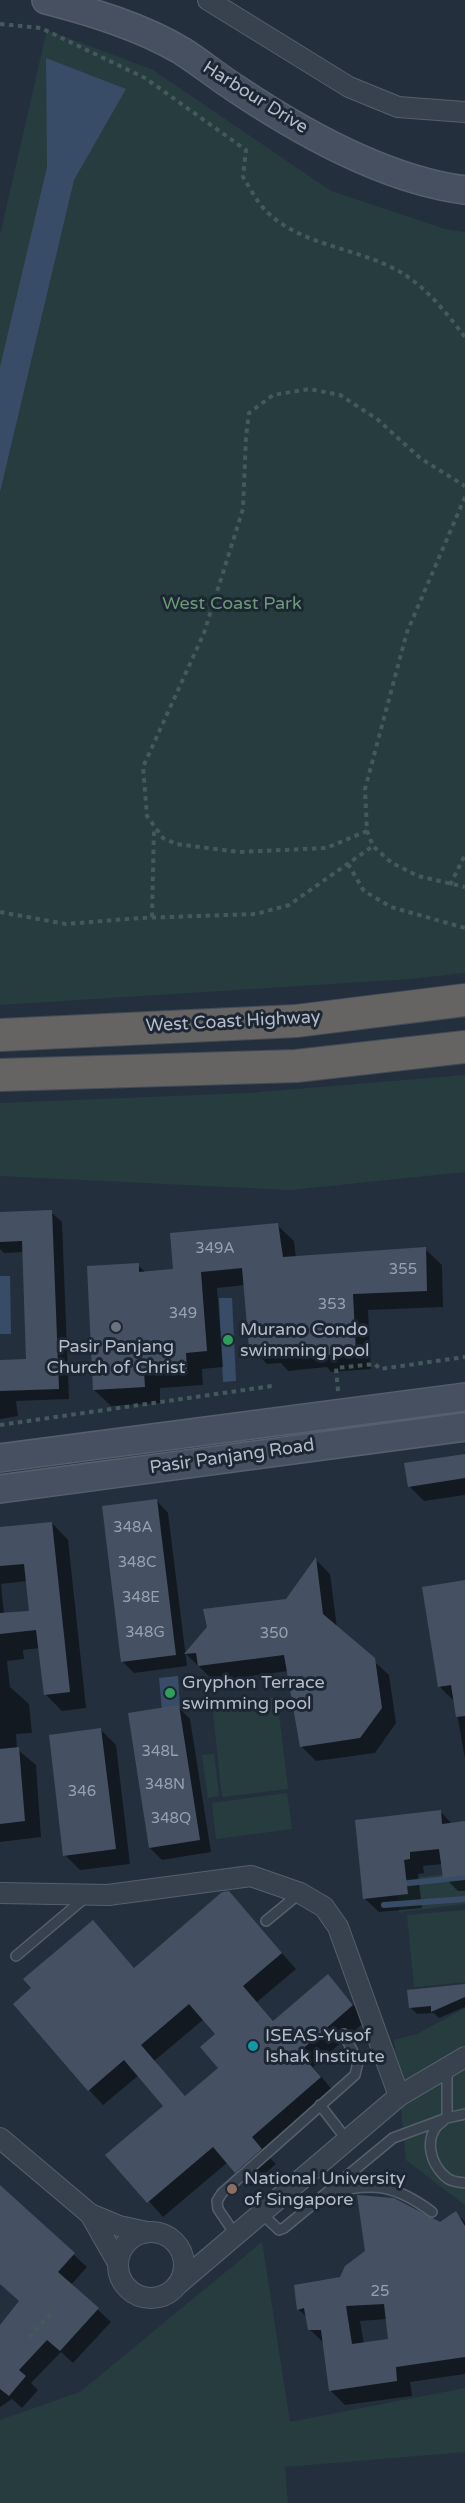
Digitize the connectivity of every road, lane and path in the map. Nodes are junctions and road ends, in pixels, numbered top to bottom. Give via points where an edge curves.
1 (46, 0) edge
2 (208, 0) edge
3 (0, 24) edge
4 (465, 112) edge
5 (465, 190) edge
6 (465, 337) edge
7 (465, 486) edge
8 (465, 497) edge
9 (154, 828) junction
10 (367, 831) junction
11 (373, 846) junction
12 (465, 855) edge
13 (348, 864) junction
14 (450, 885) junction
15 (465, 887) edge
16 (0, 912) edge
17 (152, 918) junction
18 (465, 928) edge
19 (465, 1000) edge
20 (0, 1035) edge
21 (465, 1047) edge
22 (1, 1076) edge
23 (465, 1357) edge
24 (272, 1386) dead end
25 (465, 1397) edge
26 (0, 1425) edge
27 (340, 1427) junction
28 (465, 1427) edge
29 (0, 1458) edge
30 (0, 1489) edge
31 (0, 1893) edge
32 (300, 1893) junction
33 (88, 1895) junction
34 (266, 1921) dead end
35 (16, 1956) dead end
36 (344, 2034) dead end
37 (465, 2057) edge
38 (447, 2066) junction
39 (399, 2096) junction
40 (320, 2105) junction
41 (465, 2114) edge
42 (447, 2118) junction
43 (0, 2138) edge
44 (347, 2140) junction
45 (465, 2183) edge
46 (326, 2195) junction
47 (432, 2212) dead end
48 (261, 2213) junction
49 (90, 2214) junction
50 (147, 2232) junction
51 (236, 2234) junction
52 (174, 2241) junction
53 (218, 2248) junction
54 (118, 2263) junction
55 (177, 2285) junction
56 (54, 2310) dead end
57 (29, 2337) dead end

1 - 5 main road, Harbour Drive via 86,10 180,51 239,92 344,153 442,187
2 - 4 street via 349,87 398,107
3 - 6 path via 41,28 145,78 246,150 243,177 266,211 297,234 370,258 407,276 436,302
7 - 9 path via 420,458 377,419 340,395 309,389 273,395 249,413 243,509 204,633 143,767 147,816
8 - 10 path via 408,632 365,789
9 - 10 path via 176,844 239,852 326,848
9 - 17 path
10 - 11 path
11 - 13 path
11 - 14 path via 392,863
12 - 14 path
13 - 17 path via 290,905 218,917
13 - 18 path via 364,891 391,907
14 - 15 path
16 - 17 path via 66,924
19 - 20 highway, West Coast Highway via 296,1021
21 - 22 highway via 296,1066
23 - 27 path via 380,1369 375,1364 336,1368
24 - 26 path
25 - 27 main road, Pasir Panjang Road
27 - 28 main road, Pasir Panjang Road
27 - 29 main road, Pasir Panjang Road
27 - 30 main road, Pasir Panjang Road
31 - 33 street
32 - 33 street via 251,1876
32 - 34 lane
32 - 39 street via 324,1907 338,1927
33 - 35 lane
36 - 40 lane via 358,2068
37 - 38 street
38 - 39 street
38 - 42 lane
39 - 44 street
40 - 44 lane
40 - 51 lane via 222,2193 218,2209
41 - 42 lane
42 - 45 lane via 432,2134 430,2150 435,2166 449,2180
42 - 46 lane via 393,2138
43 - 49 street
44 - 48 street
46 - 47 lane via 356,2186 384,2187 410,2196
46 - 48 lane via 279,2230
48 - 51 street
49 - 50 street
49 - 54 street
50 - 52 street via 157,2232
50 - 54 street via 127,2242
51 - 53 street
52 - 53 street
52 - 55 street via 182,2255 183,2270
53 - 55 street
54 - 55 street via 120,2279 131,2292 147,2298 164,2295
56 - 57 path

